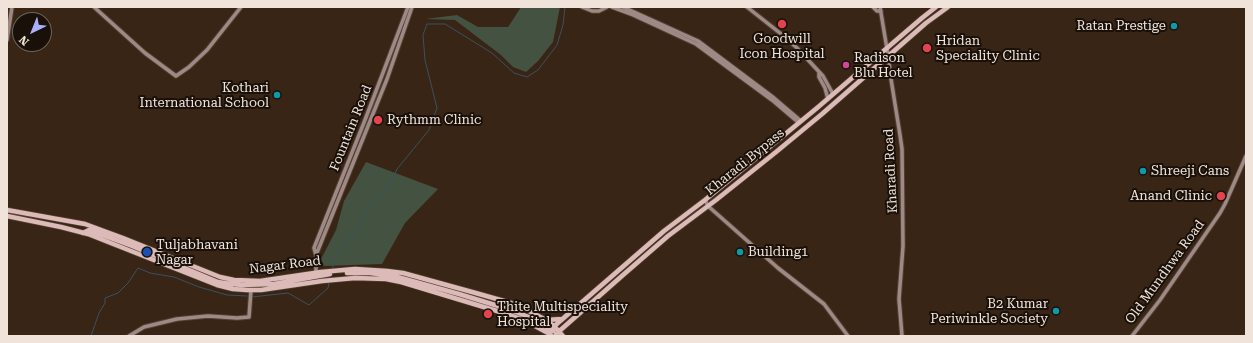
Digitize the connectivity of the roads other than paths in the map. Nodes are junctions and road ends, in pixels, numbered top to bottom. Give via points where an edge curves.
1 (12, 7) edge
2 (94, 7) edge
3 (241, 7) edge
4 (408, 7) edge
5 (412, 7) edge
6 (582, 7) edge
7 (607, 7) edge
8 (612, 7) edge
9 (623, 7) edge
10 (747, 7) edge
11 (873, 7) edge
12 (936, 7) edge
13 (948, 7) edge
14 (881, 9) edge
15 (7, 40) edge
16 (887, 48) junction
17 (888, 55) junction
18 (819, 73) junction
19 (833, 94) junction
20 (828, 99) junction
21 (800, 122) junction
22 (1246, 156) edge
23 (341, 179) junction
24 (346, 182) junction
25 (706, 199) junction
26 (710, 205) junction
27 (7, 210) edge
28 (7, 216) edge
29 (81, 224) junction
30 (82, 232) junction
31 (316, 255) junction
32 (332, 273) junction
33 (316, 275) junction
34 (309, 283) junction
35 (251, 290) junction
36 (562, 319) junction
37 (546, 320) junction
38 (553, 328) junction
39 (556, 334) edge
40 (129, 336) edge
41 (563, 336) edge
42 (848, 336) edge
43 (902, 336) edge
44 (1132, 336) edge

1 - 15 street
2 - 3 street via 145,53 176,76 207,50
4 - 23 street, Fountain Road
5 - 24 street, Fountain Road via 387,79
6 - 7 street via 599,11
8 - 21 street via 696,44
9 - 21 street via 698,41 774,98
10 - 18 street via 785,37
11 - 14 street via 877,11
12 - 16 highway, Kharadi Bypass
13 - 17 highway, Kharadi Bypass
14 - 16 street, Kharadi Road
16 - 17 street, Kharadi Road
16 - 19 highway, Kharadi Bypass
17 - 26 highway, Kharadi Bypass via 822,114
17 - 43 street, Kharadi Road via 902,149
18 - 19 street
18 - 20 street
19 - 20 highway, Kharadi Bypass
20 - 21 highway, Kharadi Bypass
21 - 25 highway, Kharadi Bypass
22 - 44 street, Old Mundhwa Road via 1220,213
23 - 24 street
23 - 31 street, Fountain Road via 314,248
24 - 31 street, Fountain Road
25 - 26 street
25 - 36 highway, Kharadi Bypass via 664,231
26 - 39 highway, Kharadi Bypass via 668,236
26 - 42 street via 792,280 824,304
27 - 29 highway, Nagar Road
28 - 30 highway, Nagar Road
29 - 30 highway
29 - 33 highway, Nagar Road via 220,277 260,281
30 - 33 highway via 89,230 218,282 242,285 288,282
30 - 35 highway, Nagar Road via 217,285
31 - 33 street, Fountain Road
32 - 33 highway
32 - 37 highway, Nagar Road via 372,270 403,273 511,304
32 - 38 highway via 394,276 495,304
33 - 34 highway
34 - 35 highway, Nagar Road
34 - 39 highway, Nagar Road via 355,278 401,282 507,314 548,333
35 - 40 street via 249,317 208,316 177,319 144,327
36 - 37 highway
36 - 38 highway, Kharadi Bypass
37 - 38 highway, Nagar Road
38 - 39 highway, Nagar Road
39 - 41 highway, Nagar Road

